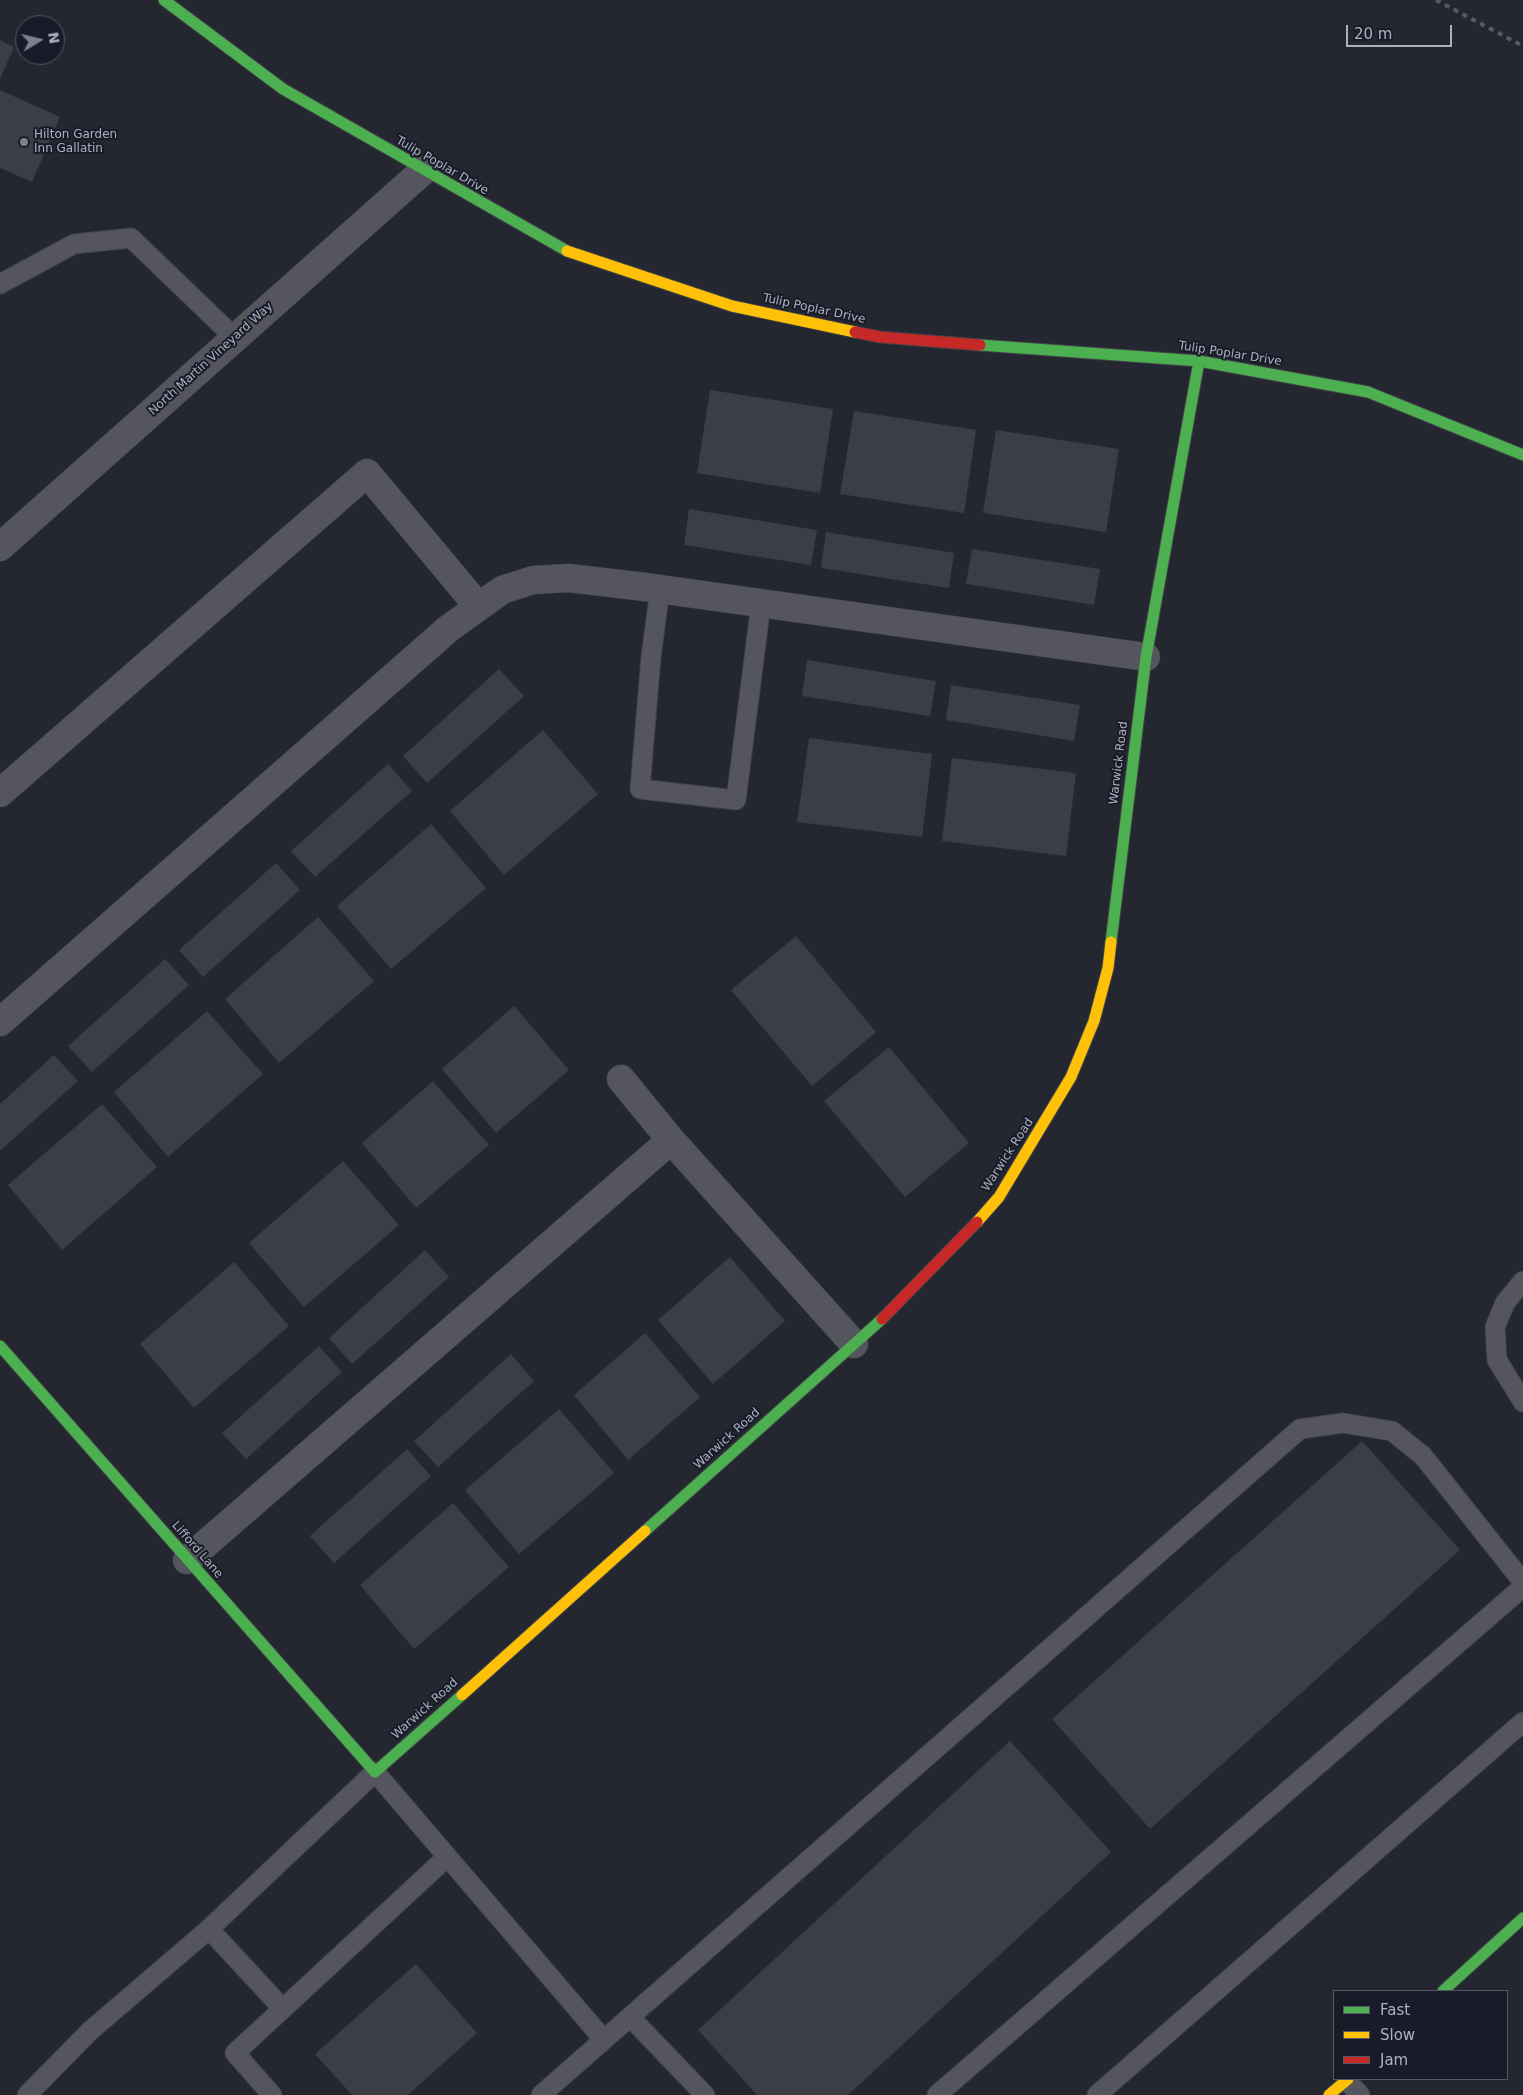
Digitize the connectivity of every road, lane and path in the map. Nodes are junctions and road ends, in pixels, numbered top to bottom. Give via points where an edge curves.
1 (164, 0) edge
2 (423, 171) junction
3 (0, 284) edge
4 (235, 338) junction
5 (1199, 361) junction
6 (1523, 455) edge
7 (0, 547) edge
8 (660, 589) junction
9 (760, 604) junction
10 (478, 606) junction
11 (1146, 657) junction
12 (0, 793) edge
13 (0, 1022) edge
14 (621, 1079) dead end
15 (671, 1140) junction
16 (1523, 1281) edge
17 (854, 1344) junction
18 (0, 1346) edge
19 (1523, 1402) edge
20 (188, 1560) junction
21 (1523, 1582) edge
22 (1523, 1587) edge
23 (1523, 1722) edge
24 (375, 1772) junction
25 (447, 1857) junction
26 (1523, 1918) edge
27 (209, 1929) junction
28 (1444, 1990) edge
29 (283, 2009) junction
30 (630, 2017) junction
31 (604, 2040) junction
32 (1346, 2080) edge
33 (1348, 2080) edge
34 (27, 2095) edge
35 (272, 2095) edge
36 (541, 2095) edge
37 (705, 2095) edge
38 (937, 2095) edge
39 (1097, 2095) edge
40 (1329, 2095) edge
41 (1360, 2095) edge

1 - 2 street, Tulip Poplar Drive via 283,89
2 - 4 street, North Martin Vineyard Way
2 - 5 street, Tulip Poplar Drive via 563,250 732,306 880,337
3 - 4 lane via 74,244 131,238
4 - 7 street, North Martin Vineyard Way
5 - 6 street, Tulip Poplar Drive via 1368,392
5 - 11 street, Warwick Road
8 - 9 street
8 - 9 lane via 640,789 736,800
8 - 10 street via 570,578 533,580 502,590
9 - 11 street
10 - 12 street via 367,474
10 - 13 street via 425,648
11 - 17 street, Warwick Road via 1108,968 1094,1021 1071,1078 999,1196 956,1244
14 - 15 street
15 - 17 street
15 - 20 street
16 - 19 lane via 1506,1303 1495,1327 1497,1360
17 - 24 street, Warwick Road
18 - 20 street, Lifford Lane
20 - 24 street, Lifford Lane
21 - 30 lane via 1423,1456 1392,1432 1344,1423 1300,1429
22 - 38 lane
23 - 39 lane
24 - 25 lane
24 - 27 lane
25 - 29 lane
25 - 31 lane
26 - 28 street
27 - 29 lane
27 - 34 lane via 90,2031
29 - 35 lane via 235,2053
30 - 31 lane
30 - 37 lane
31 - 36 lane
32 - 40 street
33 - 41 lane

